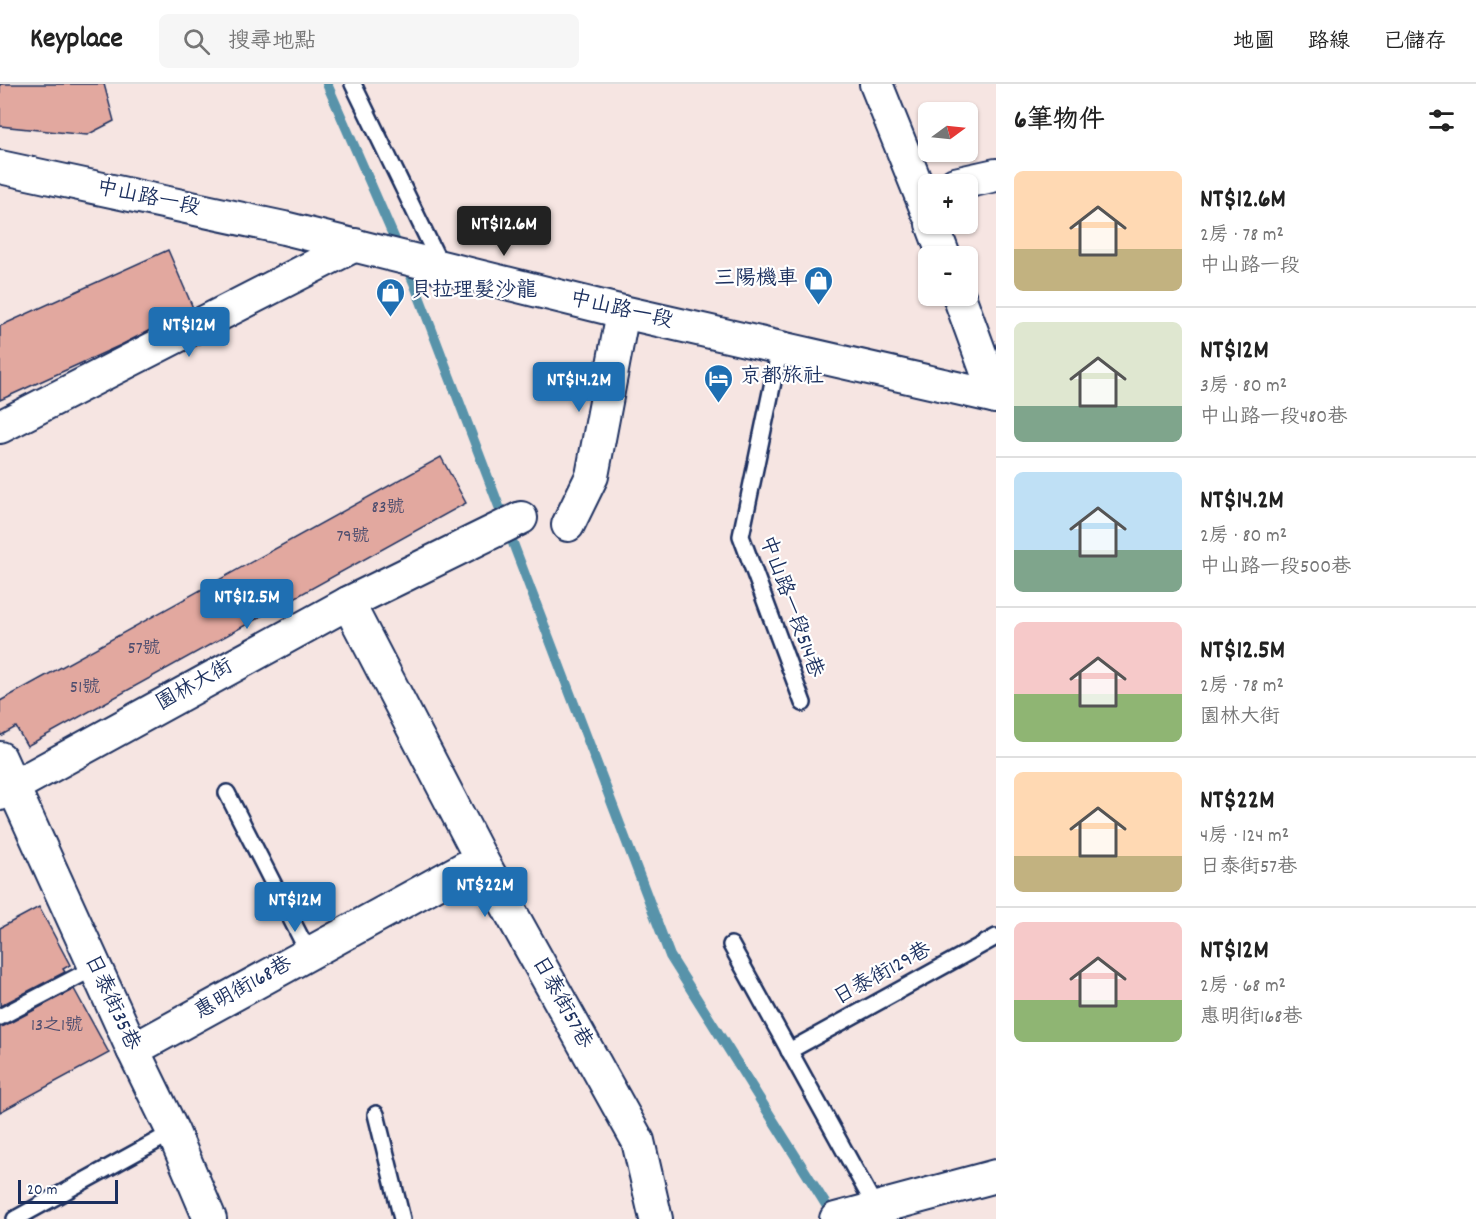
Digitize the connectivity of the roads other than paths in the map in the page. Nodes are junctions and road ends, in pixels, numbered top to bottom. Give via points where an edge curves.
1 (353, 84) edge
2 (876, 84) edge
3 (0, 167) edge
4 (996, 175) edge
5 (978, 179) edge
6 (918, 181) edge
7 (355, 245) junction
8 (442, 268) junction
9 (963, 306) edge
10 (624, 312) junction
11 (780, 348) junction
12 (996, 397) edge
13 (0, 427) edge
14 (521, 518) dead end
15 (568, 525) dead end
16 (348, 603) junction
17 (803, 703) dead end
18 (0, 758) edge
19 (7, 790) edge
20 (227, 793) dead end
21 (481, 859) junction
22 (996, 937) edge
23 (731, 945) dead end
24 (309, 954) junction
25 (94, 968) junction
26 (0, 1017) edge
27 (133, 1050) junction
28 (789, 1051) junction
29 (376, 1114) dead end
30 (173, 1132) junction
31 (996, 1176) edge
32 (876, 1208) junction
33 (15, 1219) edge
34 (210, 1219) edge
35 (402, 1219) edge
36 (656, 1219) edge
37 (836, 1219) edge

1 - 8 lane
2 - 6 street
3 - 7 street, 中山路一段
4 - 5 street
7 - 8 street, 中山路一段
7 - 13 street
8 - 10 street, 中山路一段
9 - 12 street
10 - 11 street, 中山路一段
10 - 15 street via 592,476
11 - 12 street, 中山路一段
11 - 17 lane, 中山路一段514巷 via 741,536
14 - 16 street, 園林大街
16 - 19 street, 園林大街
16 - 21 street, 日泰街57巷
18 - 19 street, 日泰街35巷
19 - 25 street, 日泰街35巷
20 - 24 lane
21 - 24 street, 惠明街168巷
21 - 36 street, 日泰街57巷 via 638,1141
22 - 28 lane, 日泰街129巷
23 - 28 lane
24 - 27 street, 惠明街168巷
25 - 26 lane
25 - 27 street, 日泰街35巷
27 - 30 street, 日泰街35巷
28 - 32 lane
29 - 35 lane
30 - 33 lane
30 - 34 street, 日泰街35巷
31 - 32 street
32 - 37 street

